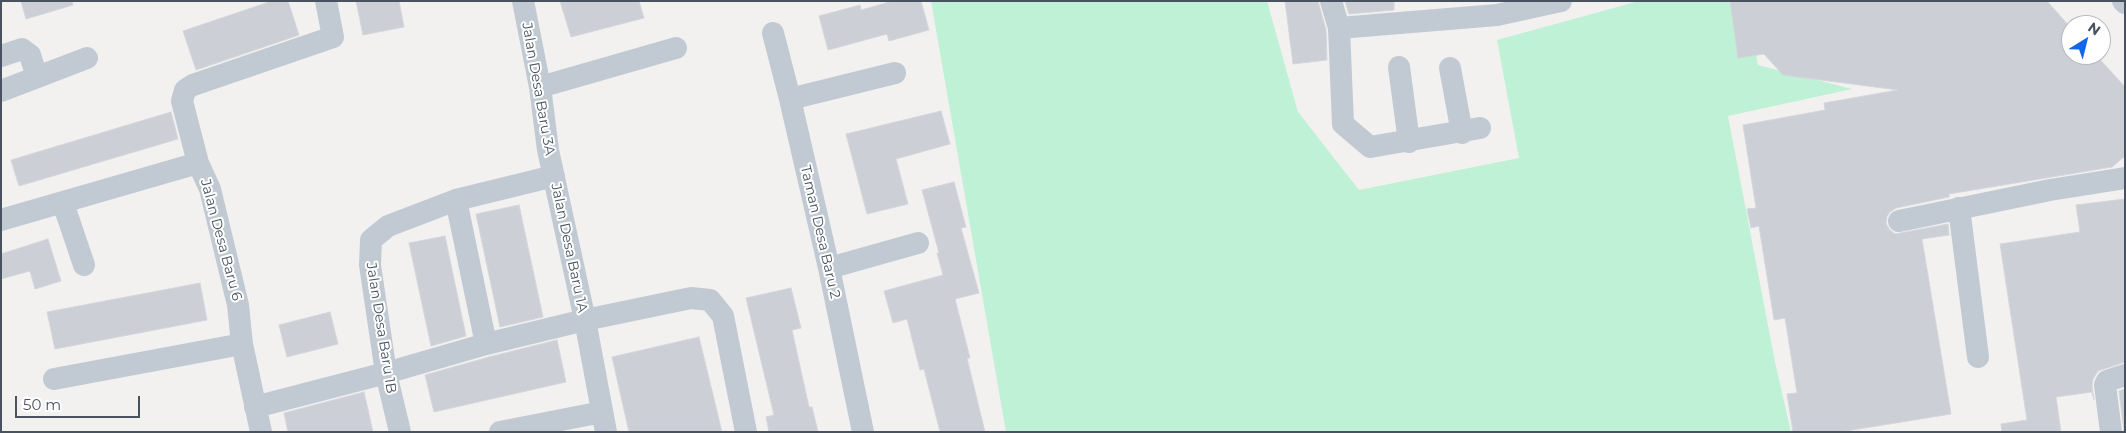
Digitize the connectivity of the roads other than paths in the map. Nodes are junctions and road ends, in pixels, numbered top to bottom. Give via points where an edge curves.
1 (326, 1) edge
2 (523, 1) edge
3 (1331, 1) edge
4 (1561, 1) edge
5 (1447, 10) edge
6 (1339, 28) junction
7 (773, 33) dead end
8 (676, 48) dead end
9 (1, 56) edge
10 (87, 58) dead end
11 (1399, 67) dead end
12 (1450, 68) dead end
13 (895, 73) dead end
14 (37, 77) junction
15 (540, 86) junction
16 (1, 91) edge
17 (790, 99) junction
18 (1409, 142) junction
19 (198, 163) junction
20 (554, 176) junction
21 (2125, 178) edge
22 (456, 200) junction
23 (63, 203) junction
24 (1959, 208) junction
25 (1, 220) edge
26 (1899, 221) dead end
27 (918, 243) dead end
28 (84, 265) dead end
29 (829, 268) junction
30 (585, 320) junction
31 (242, 344) junction
32 (486, 344) junction
33 (1978, 357) dead end
34 (386, 373) junction
35 (2125, 375) edge
36 (54, 379) dead end
37 (255, 406) junction
38 (604, 422) edge
39 (260, 432) edge
40 (400, 432) edge
41 (500, 432) edge
42 (746, 432) edge
43 (863, 432) edge
44 (2111, 432) edge

1 - 19 street via 333,37 184,90 182,101
2 - 15 street, Jalan Desa Baru 3A
3 - 6 street
4 - 5 street via 1497,15
5 - 6 street
6 - 18 street via 1343,124 1370,147
7 - 17 street, Taman Desa Baru 2
8 - 15 street
9 - 14 street via 22,49 30,55
10 - 14 street
11 - 18 street
12 - 18 street via 1471,130
13 - 17 street
14 - 16 street
15 - 20 street, Jalan Desa Baru 3A
17 - 29 street, Taman Desa Baru 2
19 - 23 street, Jalan Desa Baru 6
19 - 31 street, Jalan Desa Baru 6 via 210,189 238,305
20 - 22 street, Jalan Desa Baru 1B
20 - 30 street, Jalan Desa Baru 1A
21 - 24 street
22 - 32 street
22 - 34 street, Jalan Desa Baru 1B via 388,226 371,240 370,265
23 - 25 street, Jalan Desa Baru 6
23 - 28 street
24 - 26 street
24 - 33 street
27 - 29 street
29 - 43 street, Taman Desa Baru 2
30 - 32 street
30 - 38 street, Jalan Desa Baru 1A
30 - 42 street via 691,298 710,300 724,316
31 - 36 street
31 - 37 street, Jalan Desa Baru 6
32 - 34 street
34 - 37 street
34 - 40 street, Jalan Desa Baru 1B
35 - 44 street via 2104,385
37 - 39 street, Jalan Desa Baru 6
38 - 41 street

